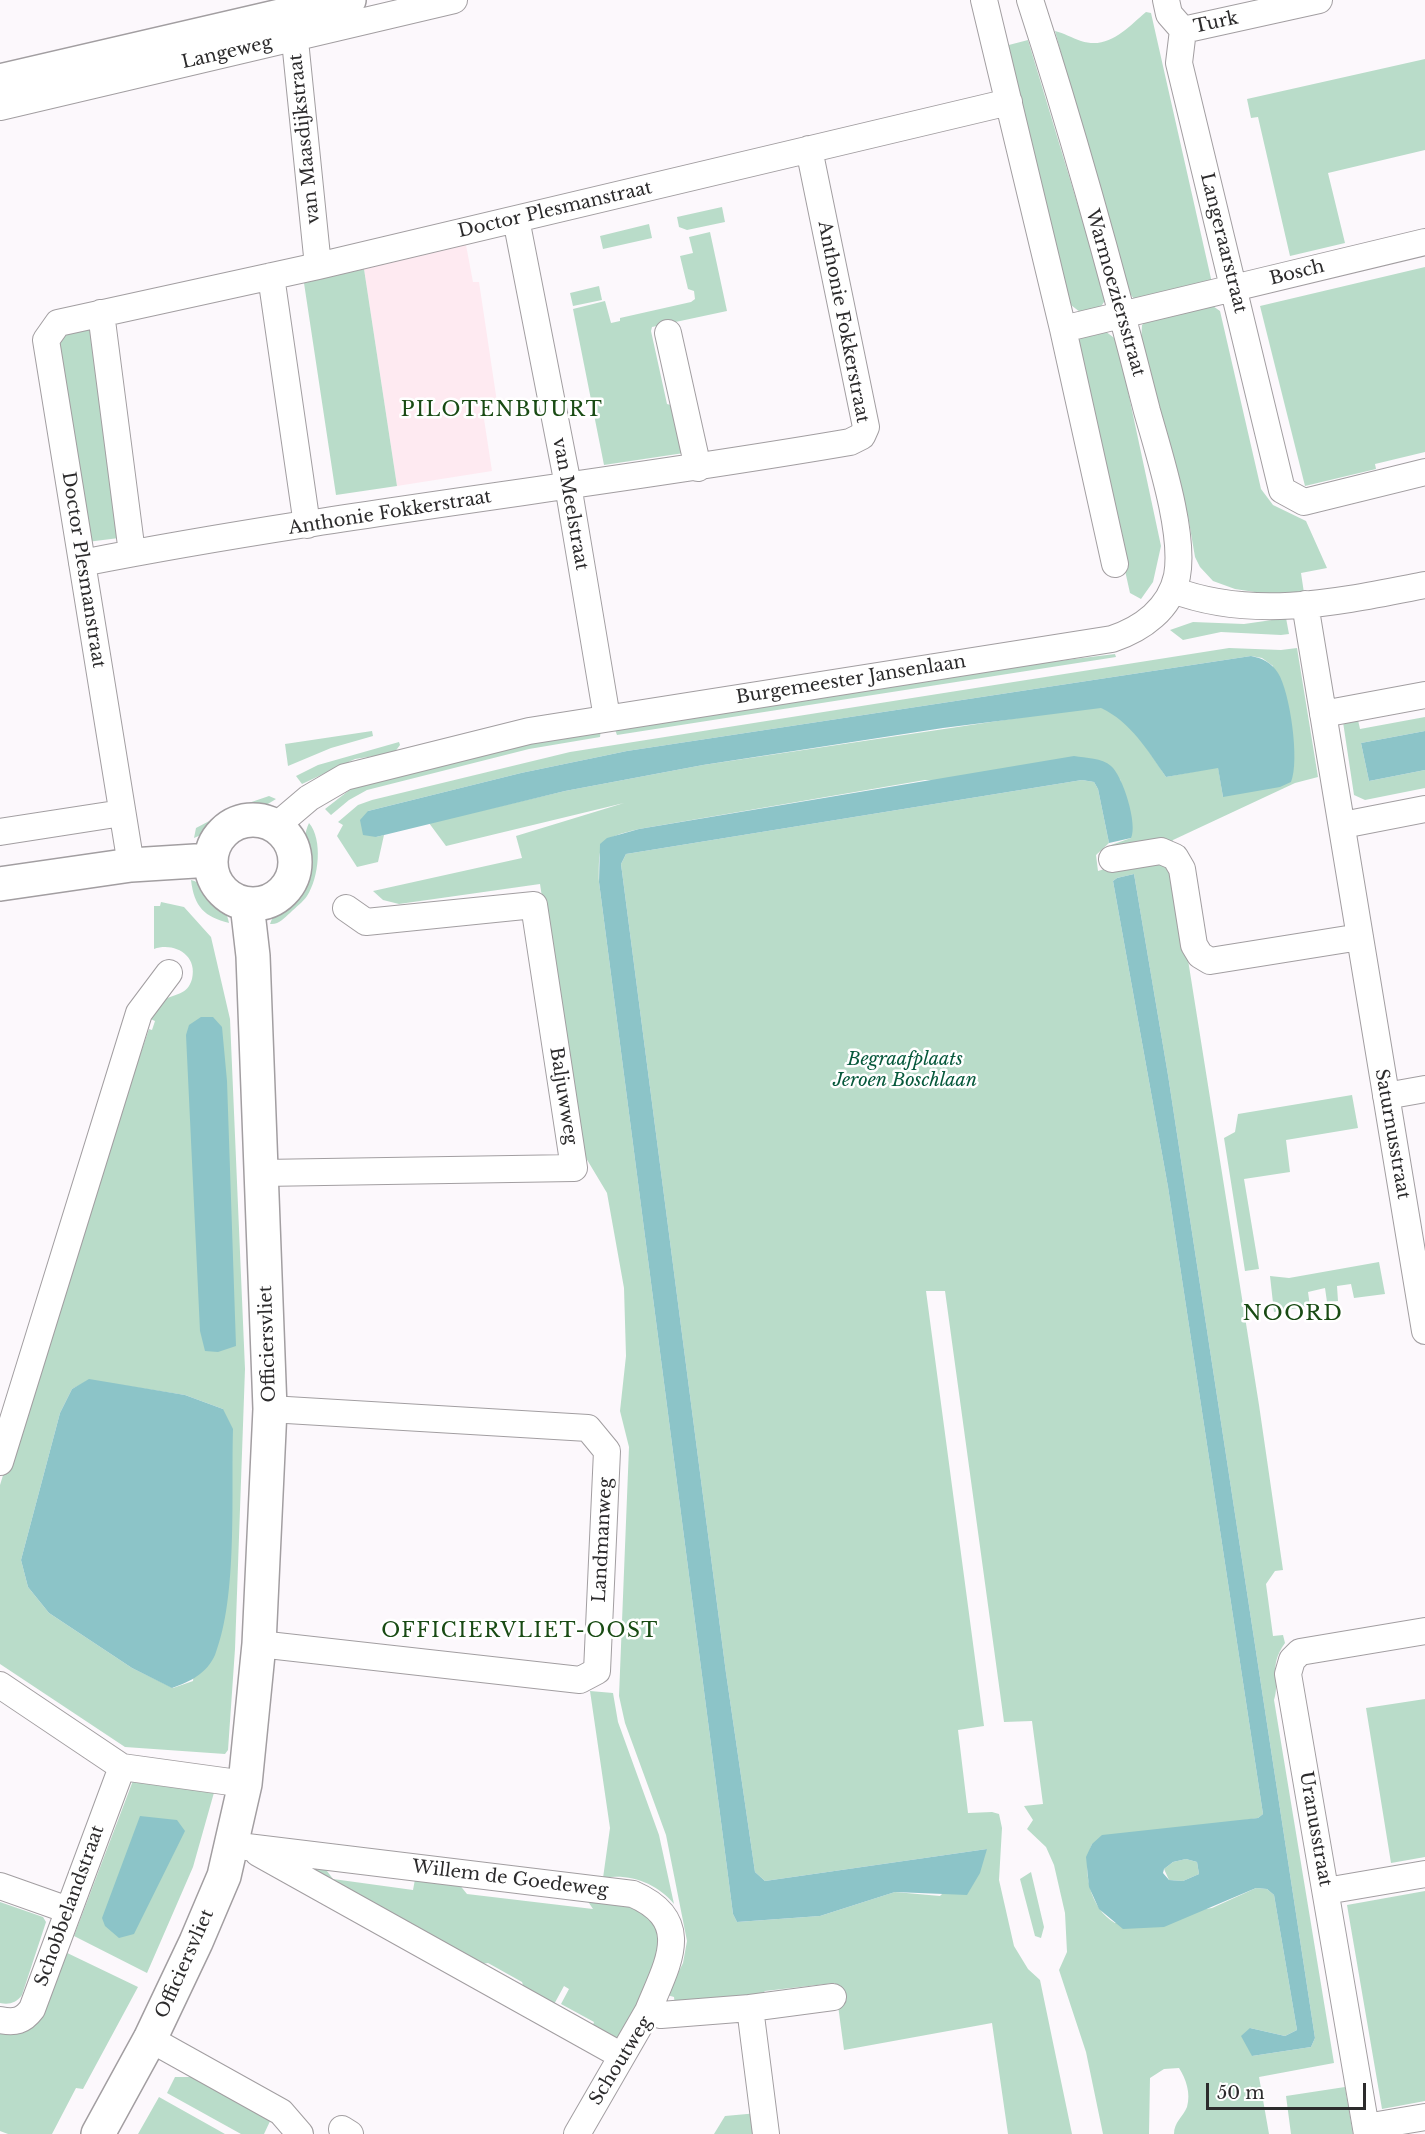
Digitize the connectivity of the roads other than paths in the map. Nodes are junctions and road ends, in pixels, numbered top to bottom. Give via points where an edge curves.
1 (349, 0) edge
2 (454, 0) edge
3 (984, 0) edge
4 (1030, 0) edge
5 (1166, 0) edge
6 (1319, 0) edge
7 (294, 25) junction
8 (1184, 30) junction
9 (0, 81) edge
10 (1009, 102) junction
11 (0, 107) edge
12 (808, 149) junction
13 (516, 219) junction
14 (1425, 242) edge
15 (318, 266) junction
16 (271, 276) junction
17 (1234, 289) junction
18 (101, 313) junction
19 (1122, 315) junction
20 (1063, 330) junction
21 (668, 333) dead end
22 (698, 468) junction
23 (1425, 472) edge
24 (568, 485) junction
25 (307, 525) junction
26 (132, 553) junction
27 (82, 562) junction
28 (1115, 564) dead end
29 (1425, 585) edge
30 (1173, 590) junction
31 (1305, 604) junction
32 (1425, 695) edge
33 (1323, 714) junction
34 (607, 718) junction
35 (1425, 809) edge
36 (122, 813) junction
37 (1343, 825) junction
38 (276, 826) junction
39 (0, 832) edge
40 (1112, 859) dead end
41 (211, 860) junction
42 (131, 865) junction
43 (0, 884) edge
44 (247, 904) junction
45 (346, 908) dead end
46 (1360, 937) junction
47 (169, 973) dead end
48 (1425, 1089) edge
49 (1386, 1096) junction
50 (262, 1173) junction
51 (1425, 1331) edge
52 (270, 1409) junction
53 (0, 1462) edge
54 (1425, 1631) edge
55 (259, 1644) junction
56 (0, 1685) edge
57 (122, 1767) junction
58 (245, 1784) junction
59 (240, 1846) junction
60 (1425, 1874) edge
61 (0, 1886) edge
62 (1326, 1891) junction
63 (68, 1910) junction
64 (833, 1997) dead end
65 (750, 2008) junction
66 (648, 2011) junction
67 (0, 2020) edge
68 (150, 2039) junction
69 (622, 2056) junction
70 (1425, 2117) edge
71 (1366, 2131) edge
72 (98, 2134) edge
73 (300, 2134) edge
74 (577, 2134) edge
75 (766, 2134) edge

1 - 7 main road, Langeweg
2 - 7 street, Langeweg
3 - 10 street
4 - 19 street, Warmoeziersstraat
5 - 8 street via 1169,14
6 - 8 street, Turk
7 - 9 main road, Langeweg
7 - 11 street, Langeweg
7 - 15 street, van Maasdijkstraat
8 - 17 street, Langeraarstraat via 1179,63
10 - 12 street, Doctor Plesmanstraat
10 - 20 street
12 - 13 street, Doctor Plesmanstraat
12 - 22 street, Anthonie Fokkerstraat via 866,427 862,436 850,442
13 - 15 street, Doctor Plesmanstraat
13 - 24 street, van Meelstraat
14 - 17 street, Bosch
15 - 16 street, Doctor Plesmanstraat
16 - 18 street, Doctor Plesmanstraat
16 - 25 street
17 - 19 street, Bosch
17 - 23 street, Langeraarstraat via 1282,490 1304,502
18 - 26 street
18 - 27 street, Doctor Plesmanstraat via 58,323 46,340
19 - 20 street, Bosch
19 - 30 street, Warmoeziersstraat via 1171,503 1178,559
20 - 28 street
21 - 22 street
22 - 24 street, Anthonie Fokkerstraat
24 - 25 street, Anthonie Fokkerstraat
24 - 34 street, van Meelstraat
25 - 26 street, Anthonie Fokkerstraat
26 - 27 street, Anthonie Fokkerstraat
27 - 36 street, Doctor Plesmanstraat
29 - 31 street
30 - 31 street via 1224,604 1274,608
30 - 34 street, Burgemeester Jansenlaan via 1150,619 1112,639
31 - 33 street, Saturnusstraat
32 - 33 street
33 - 37 street, Saturnusstraat
34 - 38 street, Burgemeester Jansenlaan via 500,737 361,771 316,793
35 - 37 street
36 - 39 street
36 - 42 street, Doctor Plesmanstraat
37 - 46 street, Saturnusstraat
38 - 41 main road via 255,820 234,825 218,839
38 - 44 main road via 292,847 294,873 279,895
40 - 46 street via 1161,851 1175,857 1182,869 1194,945 1210,961
41 - 42 main road
41 - 44 main road via 220,886 230,897
42 - 43 main road
44 - 50 main road, Officiersvliet via 253,956
45 - 50 street, Baljuwweg via 366,922 534,905 574,1168
46 - 49 street, Saturnusstraat
47 - 53 street via 139,1013
48 - 49 street
49 - 51 street, Saturnusstraat
50 - 52 main road, Officiersvliet
52 - 55 main road, Officiersvliet
52 - 55 street, Landmanweg via 588,1428 607,1451 597,1671 580,1680
54 - 62 street, Uranusstraat via 1300,1652 1292,1660 1288,1674
55 - 58 main road, Officiersvliet
56 - 57 street
57 - 58 street
57 - 63 street, Schobbelandstraat
58 - 59 main road, Officiersvliet
59 - 66 street, Willem de Goedeweg via 633,1894 661,1910 670,1927 670,1956
59 - 68 main road, Officiersvliet
59 - 69 street
60 - 62 street
61 - 63 street
62 - 71 street, Uranusstraat
63 - 67 street, Schobbelandstraat via 32,2009 17,2021
64 - 65 street, Schoutweg
65 - 66 street, Schoutweg via 661,2015
65 - 75 street
66 - 69 street, Schoutweg
68 - 72 main road, Officiersvliet
68 - 73 street via 280,2112
69 - 74 street, Schoutweg
70 - 71 street

